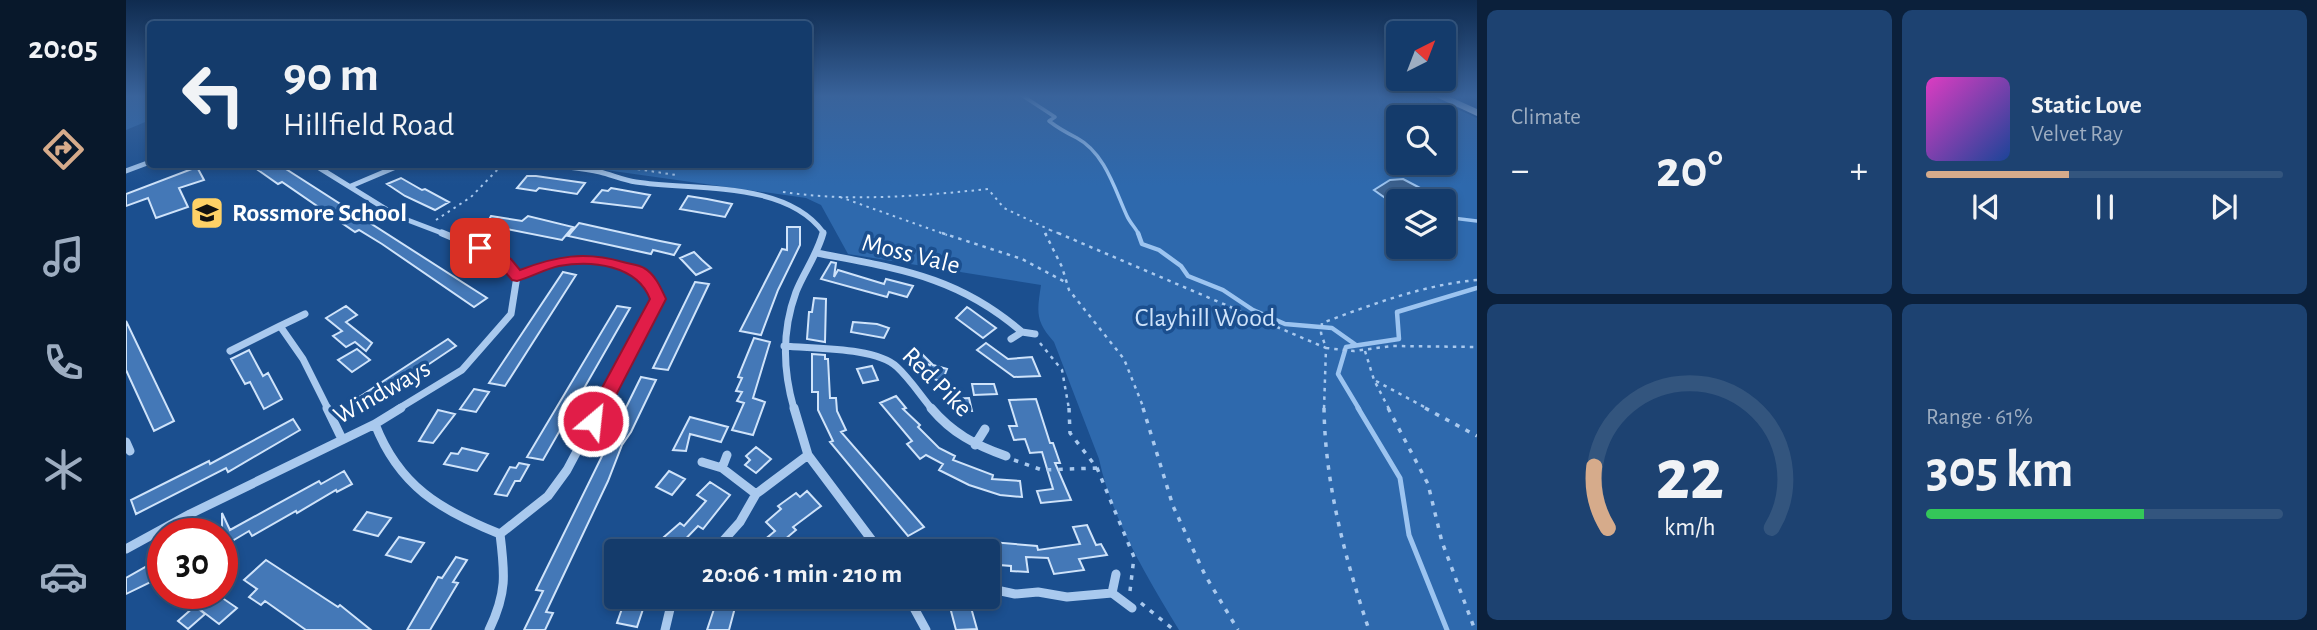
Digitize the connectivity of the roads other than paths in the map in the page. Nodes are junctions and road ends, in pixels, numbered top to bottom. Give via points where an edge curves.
1 (147, 163) edge
2 (320, 168) edge
3 (394, 168) edge
4 (571, 168) edge
5 (126, 171) edge
6 (351, 186) junction
7 (817, 253) junction
8 (517, 276) junction
9 (305, 314) dead end
10 (280, 326) junction
11 (1022, 332) junction
12 (1035, 334) road end
13 (1011, 339) dead end
14 (784, 345) junction
15 (230, 351) dead end
16 (375, 424) junction
17 (985, 429) dead end
18 (342, 439) junction
19 (975, 445) junction
20 (727, 455) dead end
21 (808, 455) junction
22 (1006, 456) road end
23 (702, 462) dead end
24 (722, 468) junction
25 (756, 494) junction
26 (500, 534) junction
27 (725, 539) edge
28 (872, 539) edge
29 (126, 549) edge
30 (1116, 574) dead end
31 (1000, 591) edge
32 (1112, 593) junction
33 (1135, 604) road end
34 (670, 609) edge
35 (915, 609) edge
36 (489, 630) edge
37 (665, 630) edge
38 (926, 630) edge

1 - 5 street
2 - 6 street
3 - 6 street
4 - 7 street via 798,206 821,225
6 - 8 street via 397,216 506,262
7 - 11 street, Moss Vale via 938,279 985,300
7 - 14 street via 796,293
8 - 16 street, Windways via 510,314 481,351 462,370
8 - 26 street via 575,260 620,264 639,271 658,299 567,470 548,496
9 - 10 street
10 - 15 street
10 - 18 street via 303,359
11 - 12 street
11 - 13 street
14 - 19 street, Red Pike via 882,357 896,366 947,427
14 - 21 street via 790,395
16 - 18 street, Windways
16 - 26 street via 388,454 410,481 435,500
17 - 19 street, Red Pike
18 - 29 street, Windways
19 - 22 street, Red Pike
20 - 24 street
21 - 25 street
21 - 28 street
23 - 24 street
24 - 25 street
25 - 27 street
26 - 36 street via 507,586
30 - 32 street
31 - 32 street via 1067,597
32 - 33 street
34 - 37 street
35 - 38 street

